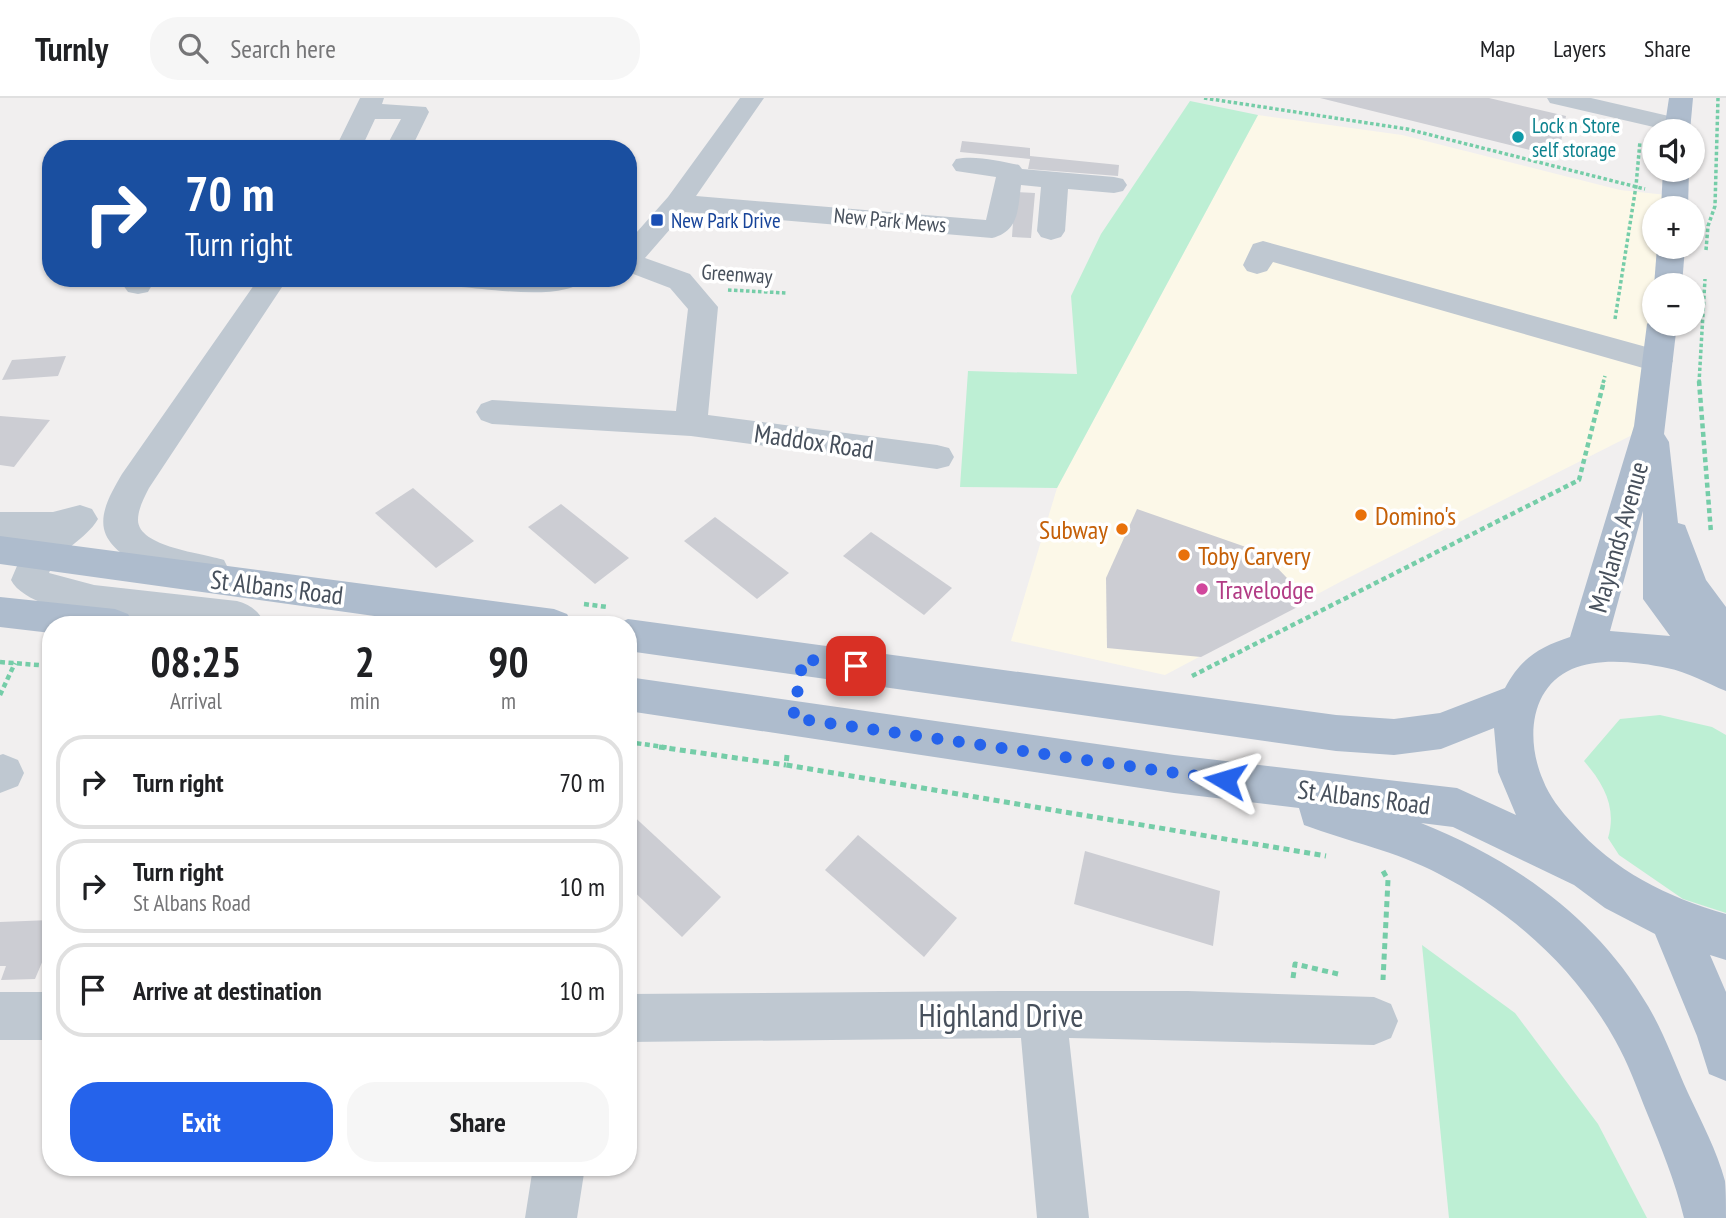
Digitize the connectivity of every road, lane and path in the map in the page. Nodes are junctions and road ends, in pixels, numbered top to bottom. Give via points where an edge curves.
1 (752, 98) edge
2 (1204, 98) edge
3 (1559, 98) edge
4 (1681, 98) edge
5 (1718, 98) edge
6 (369, 104) edge
7 (1614, 104) edge
8 (1653, 119) edge
9 (1678, 119) edge
10 (352, 140) edge
11 (403, 140) edge
12 (965, 165) dead end
13 (1010, 176) junction
14 (1055, 180) junction
15 (1114, 185) dead end
16 (678, 203) junction
17 (1051, 231) dead end
18 (637, 251) edge
19 (1706, 259) dead end
20 (637, 264) edge
21 (1257, 265) dead end
22 (1706, 270) dead end
23 (268, 287) edge
24 (685, 287) junction
25 (786, 293) dead end
26 (1614, 325) dead end
27 (1660, 336) edge
28 (1657, 361) junction
29 (1608, 363) dead end
30 (492, 412) dead end
31 (691, 424) junction
32 (1650, 426) junction
33 (937, 457) dead end
34 (134, 483) junction
35 (73, 523) junction
36 (0, 526) edge
37 (1712, 543) dead end
38 (0, 550) edge
39 (38, 556) junction
40 (274, 586) junction
41 (0, 612) edge
42 (237, 616) edge
43 (489, 616) edge
44 (42, 617) edge
45 (637, 636) edge
46 (1586, 648) junction
47 (1724, 660) edge
48 (0, 662) edge
49 (15, 663) junction
50 (42, 665) edge
51 (1191, 677) dead end
52 (0, 695) edge
53 (637, 695) edge
54 (1517, 701) junction
55 (793, 718) junction
56 (637, 743) edge
57 (786, 765) junction
58 (1174, 774) junction
59 (1337, 857) dead end
60 (1378, 864) dead end
61 (1589, 870) junction
62 (1672, 921) junction
63 (1726, 937) edge
64 (1345, 976) dead end
65 (1372, 1001) joint
66 (1043, 1015) junction
67 (0, 1016) edge
68 (42, 1016) edge
69 (1289, 1017) junction
70 (637, 1018) edge
71 (1726, 1057) edge
72 (558, 1176) edge
73 (551, 1218) edge
74 (1063, 1218) edge
75 (1710, 1218) edge

1 - 16 street
2 - 26 path via 1407,129 1636,186
3 - 7 street
4 - 9 main road
5 - 19 path via 1715,206 1708,226
6 - 10 street
6 - 11 street via 418,112
7 - 8 street
12 - 13 street via 1010,171
13 - 14 street
13 - 16 street, New Park Mews via 1002,222 992,229
14 - 15 street
14 - 17 street
16 - 18 street
20 - 24 street
21 - 28 street via 1263,250
22 - 37 path via 1699,382
23 - 34 street
24 - 25 path, Greenway
24 - 31 street via 703,307
27 - 28 main road, Maylands Avenue
28 - 32 main road, Maylands Avenue
29 - 51 path via 1579,480
30 - 31 street, Maddox Road
31 - 33 street, Maddox Road
32 - 46 main road, Maylands Avenue
32 - 47 main road, Maylands Avenue via 1660,500 1690,586
34 - 35 street
34 - 40 street via 120,521 123,537 138,550
35 - 36 street
35 - 39 street
38 - 39 main road, St Albans Road
39 - 40 main road, St Albans Road
39 - 42 street via 29,580 48,591
40 - 43 main road, St Albans Road
41 - 44 main road
45 - 54 main road via 1336,733 1394,737 1441,731
46 - 47 main road via 1638,646
46 - 54 main road via 1554,659 1533,676
48 - 49 path
49 - 50 path
49 - 52 path
53 - 55 main road, St Albans Road
54 - 61 main road via 1512,725 1520,773 1560,841
55 - 57 path
55 - 58 main road, St Albans Road
56 - 57 path
57 - 59 path
58 - 61 main road, St Albans Road via 1457,808
58 - 75 main road via 1399,833 1461,862 1557,926 1591,963 1626,1014 1653,1066 1703,1189
60 - 65 path via 1388,880 1383,984
61 - 62 main road via 1629,899
62 - 63 main road
62 - 71 main road
64 - 69 path via 1295,964
65 - 69 street, Highland Drive
66 - 69 street, Highland Drive
66 - 70 street, Highland Drive
66 - 74 street
67 - 68 street
72 - 73 street

